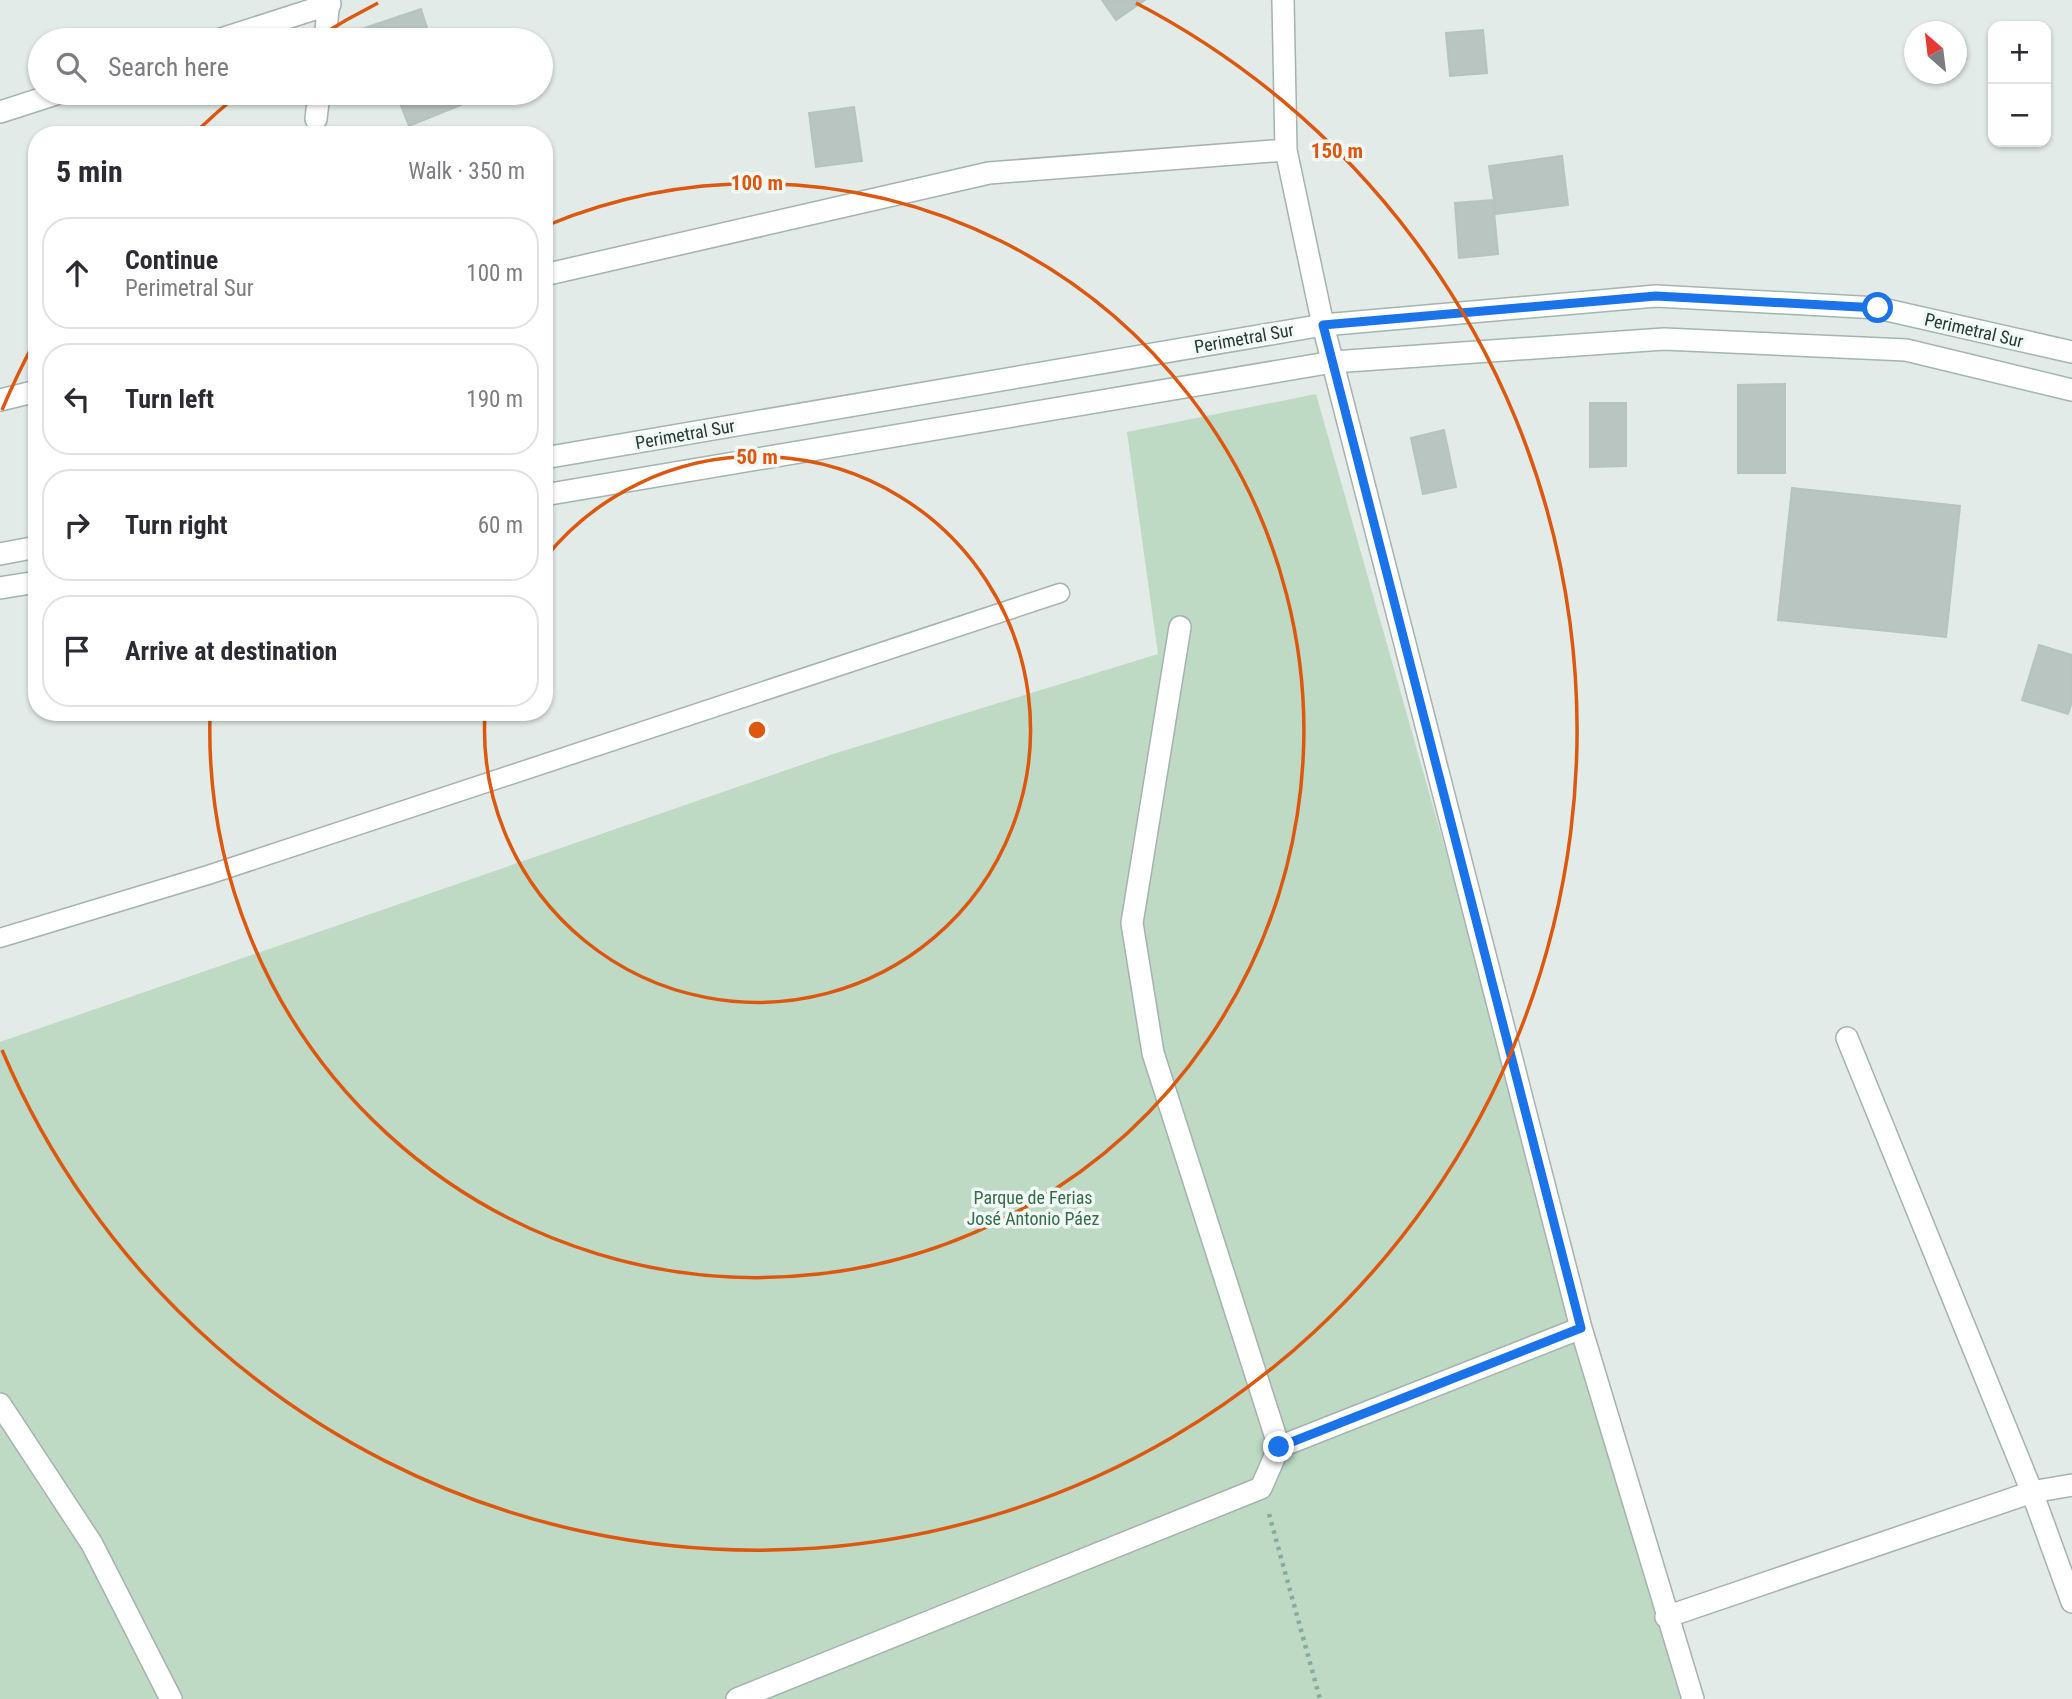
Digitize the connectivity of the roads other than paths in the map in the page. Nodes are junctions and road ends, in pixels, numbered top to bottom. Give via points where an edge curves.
1 (1283, 0) edge
2 (329, 2) edge
3 (253, 28) edge
4 (326, 28) edge
5 (28, 103) edge
6 (318, 105) edge
7 (0, 112) edge
8 (316, 118) dead end
9 (1286, 150) junction
10 (553, 273) edge
11 (1323, 325) junction
12 (2072, 352) edge
13 (1333, 362) junction
14 (2072, 390) edge
15 (28, 393) edge
16 (0, 400) edge
17 (553, 456) edge
18 (553, 493) edge
19 (28, 549) edge
20 (0, 554) edge
21 (28, 583) edge
22 (0, 588) edge
23 (1060, 593) dead end
24 (1180, 627) dead end
25 (0, 938) edge
26 (1847, 1038) dead end
27 (1581, 1328) junction
28 (0, 1404) edge
29 (1279, 1447) junction
30 (2072, 1485) edge
31 (2032, 1492) junction
32 (2072, 1602) edge
33 (1666, 1617) junction
34 (171, 1699) edge
35 (737, 1699) edge
36 (1693, 1699) edge

1 - 9 street
2 - 3 street
2 - 4 street
5 - 7 street
6 - 8 street
9 - 10 street via 989,173
9 - 11 street
11 - 12 street, Perimetral Sur via 1656,296 1878,308
11 - 13 street
11 - 17 street, Perimetral Sur
13 - 14 street, Perimetral Sur via 1664,340 1906,350
13 - 18 street, Perimetral Sur
13 - 27 street
15 - 16 street
19 - 20 street
21 - 22 street
23 - 25 lane via 221,870
24 - 29 street via 1132,923 1153,1053
26 - 31 street
27 - 29 street
27 - 33 street
28 - 34 street via 92,1544
29 - 35 street via 1261,1488
30 - 31 street
31 - 32 street
31 - 33 street
33 - 36 street

